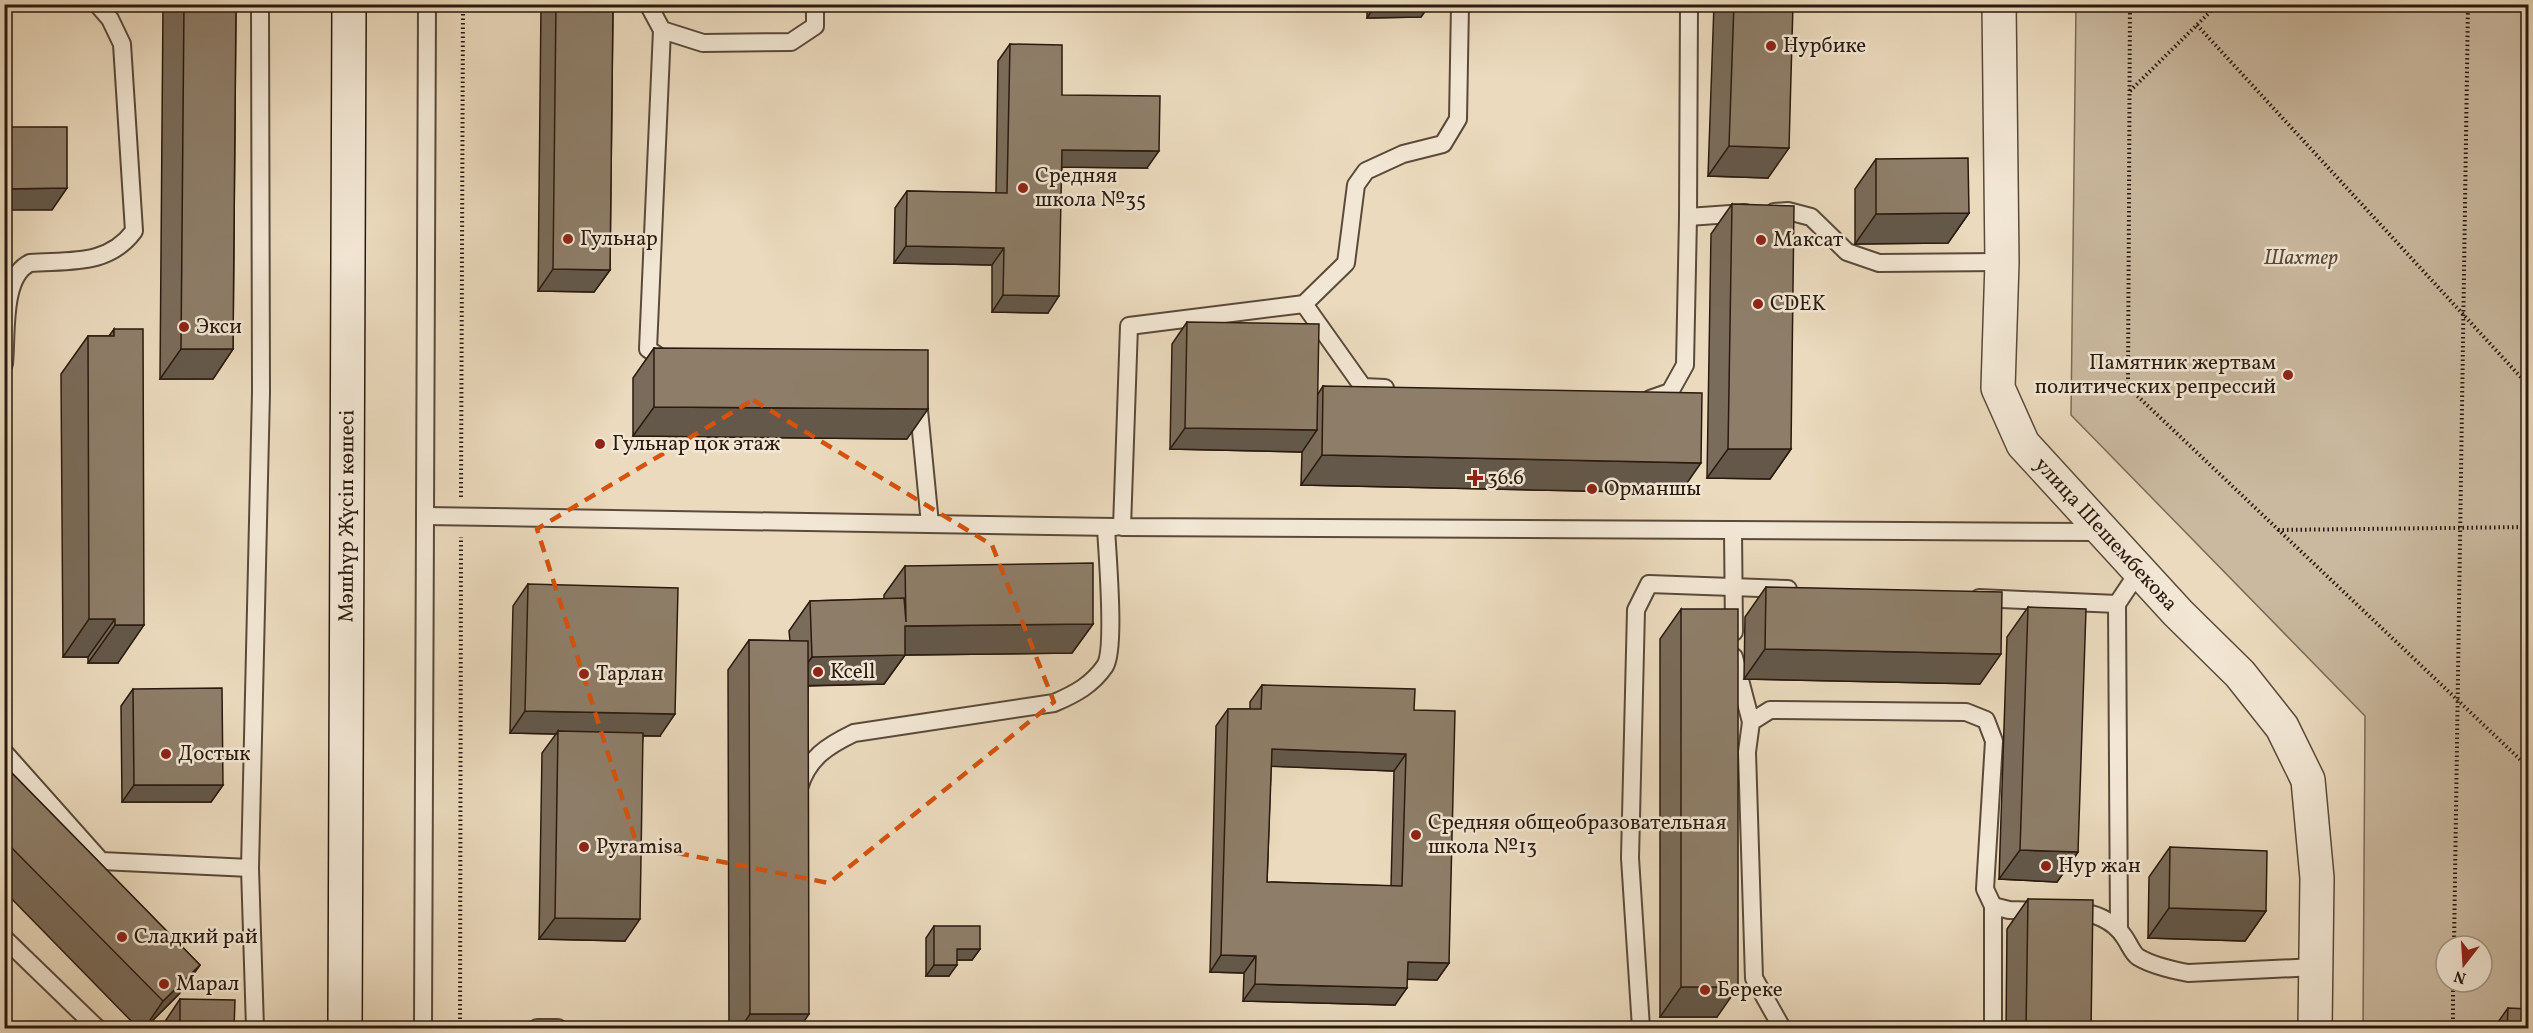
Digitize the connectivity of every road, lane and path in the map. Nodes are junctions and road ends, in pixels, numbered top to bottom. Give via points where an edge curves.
1 (98, 4) edge
2 (260, 4) edge
3 (349, 4) edge
4 (427, 4) edge
5 (648, 4) edge
6 (815, 4) edge
7 (1460, 4) edge
8 (1689, 4) edge
9 (1999, 4) edge
10 (2130, 4) edge
11 (2218, 4) edge
12 (2468, 4) edge
13 (2197, 26) junction
14 (662, 30) junction
15 (2130, 92) junction
16 (1689, 217) junction
17 (2002, 262) junction
18 (12, 267) edge
19 (1304, 304) junction
20 (2464, 315) junction
21 (4, 364) edge
22 (686, 366) edge
23 (2529, 385) edge
24 (916, 386) edge
25 (1405, 389) edge
26 (1637, 403) edge
27 (425, 516) junction
28 (930, 524) junction
29 (1114, 527) junction
30 (2461, 527) junction
31 (2529, 527) edge
32 (1733, 530) junction
33 (2278, 530) junction
34 (2104, 532) junction
35 (2139, 571) junction
36 (1733, 586) junction
37 (1803, 589) edge
38 (1966, 597) edge
39 (2117, 604) junction
40 (2458, 702) junction
41 (1751, 722) junction
42 (4, 752) edge
43 (2529, 767) edge
44 (796, 810) edge
45 (250, 868) junction
46 (1994, 906) junction
47 (2120, 929) junction
48 (2454, 934) edge
49 (4, 938) edge
50 (2316, 967) junction
51 (2453, 994) edge
52 (423, 1028) edge
53 (97, 1029) edge
54 (255, 1029) edge
55 (345, 1029) edge
56 (428, 1029) edge
57 (537, 1029) edge
58 (558, 1029) edge
59 (1641, 1029) edge
60 (1782, 1029) edge
61 (1993, 1029) edge
62 (2315, 1029) edge
63 (2452, 1029) edge

1 - 18 lane via 122,44 134,231 123,245 103,257
2 - 45 lane via 261,392
3 - 55 street, Мәшһүр Жүсіп көшесі
4 - 27 lane
5 - 14 lane
6 - 14 lane via 815,26 790,42 703,43
7 - 19 lane via 1458,119 1443,144 1403,154 1366,171 1356,185 1346,263
8 - 16 lane
9 - 17 street, улица Шешембекова
10 - 15 path
11 - 13 path
12 - 20 path
13 - 15 path
13 - 20 path
14 - 22 lane via 648,349 674,366
15 - 33 path via 2128,387
16 - 17 lane via 1788,211 1811,217 1847,252 1879,263
16 - 26 lane via 1685,365 1670,392
17 - 34 street, улица Шешембекова via 1998,388 2023,444
18 - 21 lane
19 - 25 lane via 1364,387
19 - 29 lane via 1129,326
20 - 23 path
20 - 30 path
24 - 28 lane
27 - 28 lane
27 - 52 lane
28 - 29 lane
29 - 32 lane
29 - 44 lane via 1107,664 1082,691 1054,704 854,733 813,759 802,778
30 - 31 path
30 - 33 path
30 - 40 path
32 - 34 lane
32 - 36 lane
33 - 40 path
34 - 35 street, улица Шешембекова
35 - 39 lane
35 - 50 street, улица Шешембекова via 2240,674 2282,728 2308,780 2317,878
36 - 37 lane
36 - 41 lane via 1734,664
36 - 59 lane via 1649,584 1636,610 1630,858
38 - 39 lane
39 - 47 lane
40 - 43 path
40 - 48 path
41 - 46 lane via 1770,710 1966,711 1986,720 1994,741 1984,889
41 - 60 lane via 1747,752 1754,978
42 - 45 lane via 101,861
45 - 54 lane
46 - 47 lane via 2083,912
46 - 61 lane
47 - 50 lane via 2137,957 2188,973
49 - 53 lane
50 - 62 street, улица Шешембекова
51 - 63 path
52 - 56 lane
57 - 58 lane

